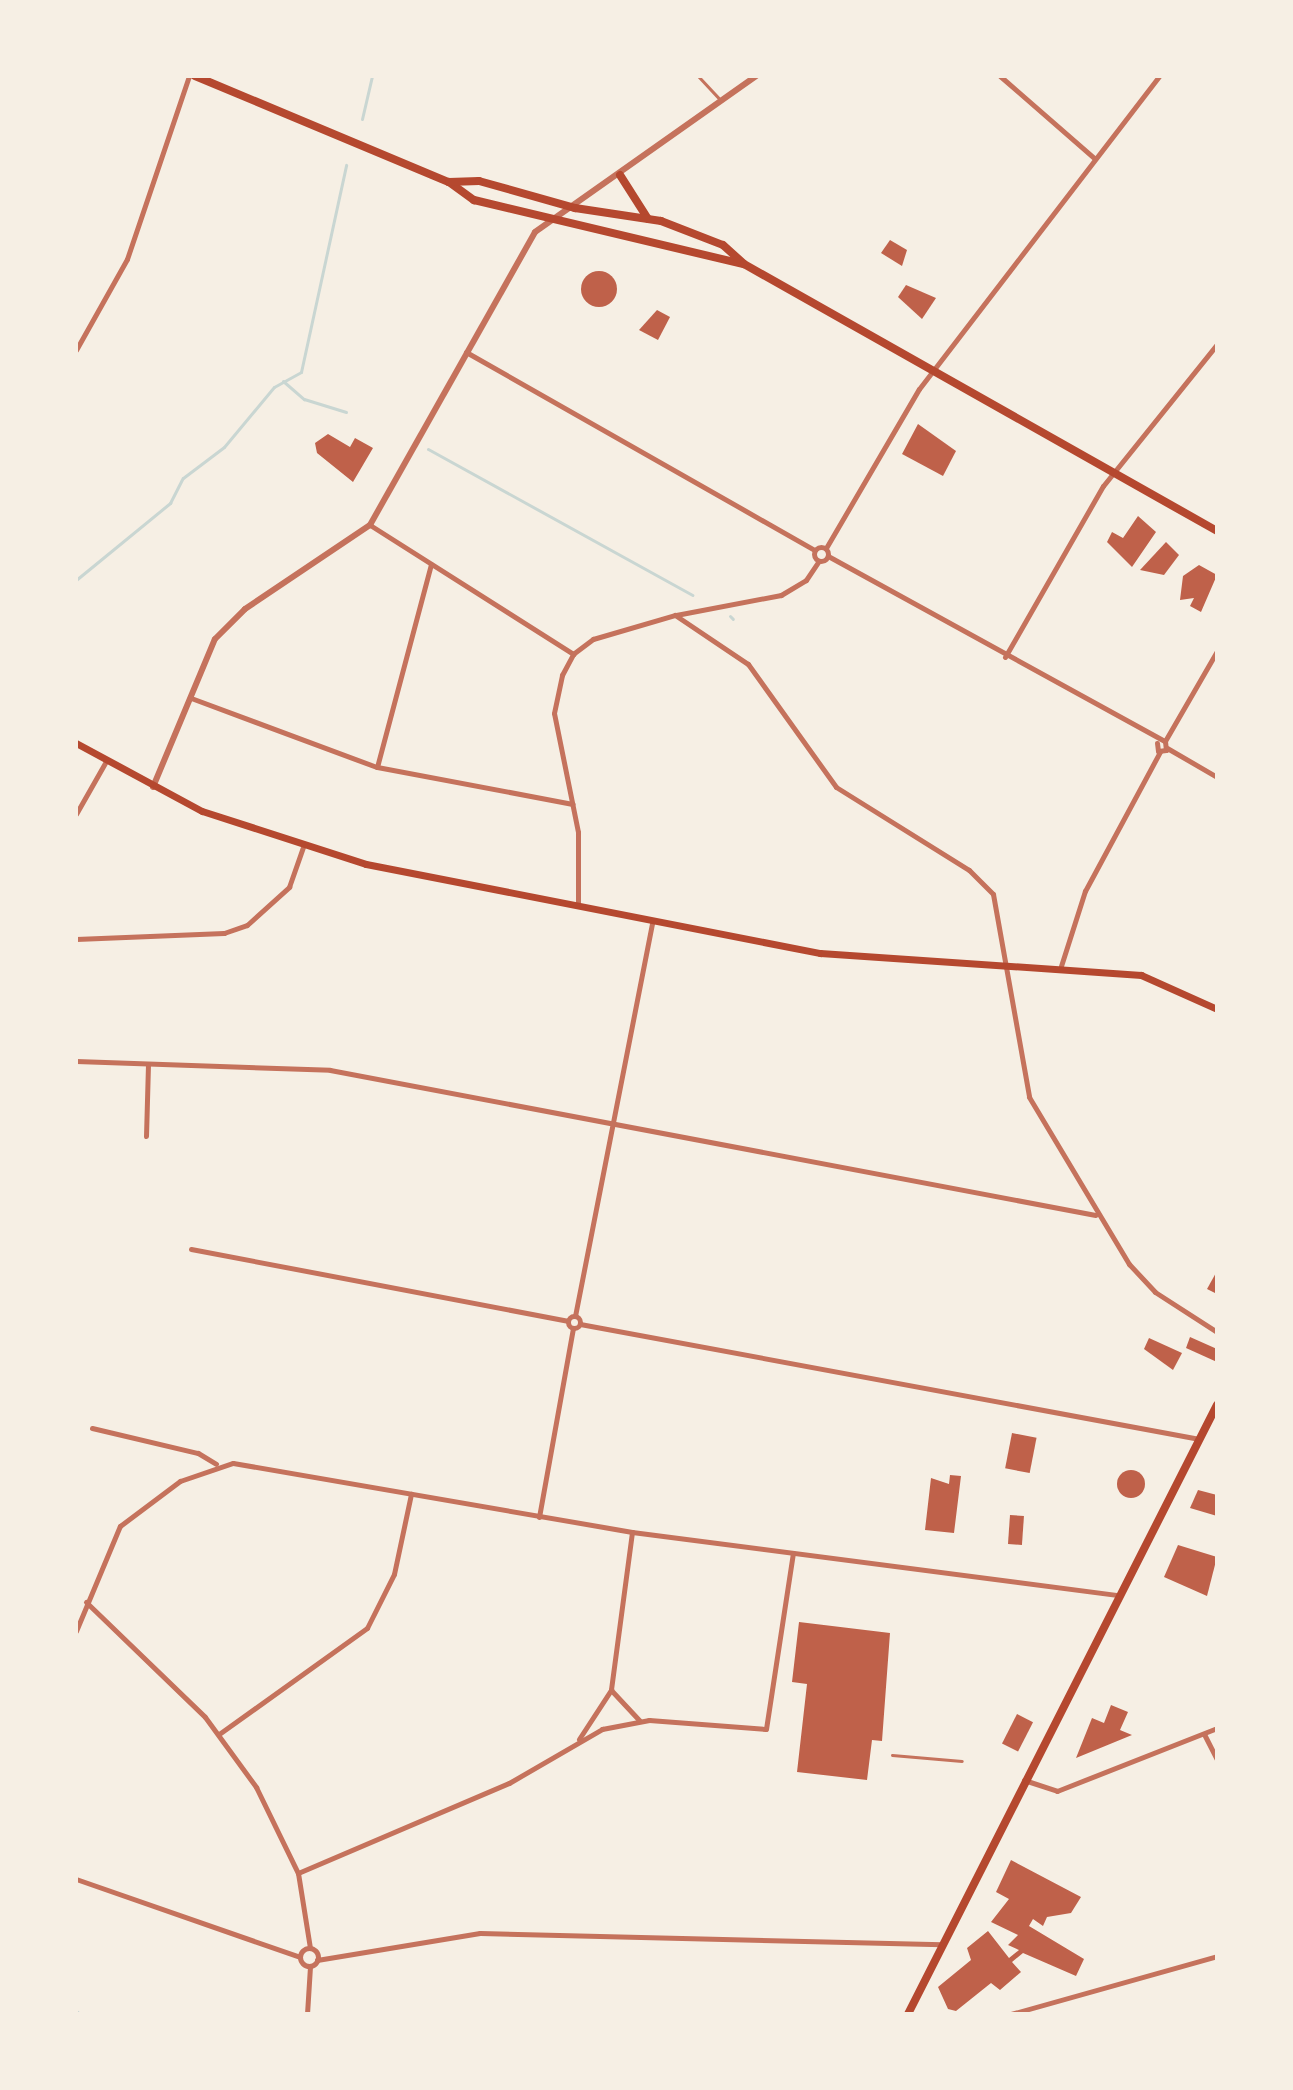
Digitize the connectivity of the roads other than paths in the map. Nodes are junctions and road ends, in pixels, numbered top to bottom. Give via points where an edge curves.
1 (189, 76) edge
2 (195, 76) edge
3 (698, 76) edge
4 (756, 76) edge
5 (1000, 76) edge
6 (1159, 76) edge
7 (721, 102) junction
8 (1094, 158) junction
9 (620, 175) junction
10 (449, 182) junction
11 (575, 208) junction
12 (554, 219) junction
13 (649, 219) junction
14 (744, 264) junction
15 (1217, 344) edge
16 (76, 350) edge
17 (466, 352) junction
18 (935, 371) junction
19 (1114, 473) junction
20 (370, 525) junction
21 (1217, 531) edge
22 (826, 548) junction
23 (815, 550) junction
24 (828, 556) junction
25 (819, 561) junction
26 (431, 564) junction
27 (675, 615) junction
28 (1217, 651) edge
29 (573, 654) junction
30 (1005, 657) junction
31 (191, 698) junction
32 (1165, 741) junction
33 (76, 743) edge
34 (1157, 743) junction
35 (1167, 748) junction
36 (1160, 752) junction
37 (105, 763) junction
38 (377, 767) junction
39 (1217, 777) edge
40 (153, 787) junction
41 (573, 804) junction
42 (76, 814) edge
43 (303, 847) junction
44 (578, 906) junction
45 (652, 922) junction
46 (76, 939) edge
47 (1004, 964) junction
48 (1061, 966) junction
49 (1217, 1009) edge
50 (76, 1061) edge
51 (148, 1065) junction
52 (614, 1124) junction
53 (146, 1136) dead end
54 (1096, 1215) junction
55 (191, 1249) dead end
56 (575, 1316) junction
57 (567, 1321) junction
58 (580, 1324) junction
59 (573, 1328) junction
60 (1217, 1332) edge
61 (1217, 1405) edge
62 (92, 1428) dead end
63 (1200, 1439) junction
64 (217, 1465) junction
65 (411, 1494) junction
66 (539, 1517) junction
67 (632, 1532) junction
68 (793, 1553) junction
69 (1121, 1595) junction
70 (86, 1602) junction
71 (76, 1631) edge
72 (611, 1690) junction
73 (640, 1721) junction
74 (1217, 1728) edge
75 (219, 1734) junction
76 (1204, 1734) junction
77 (579, 1740) junction
78 (892, 1755) dead end
79 (1217, 1760) edge
80 (962, 1761) dead end
81 (1024, 1780) junction
82 (298, 1873) junction
83 (76, 1879) edge
84 (942, 1944) junction
85 (310, 1948) junction
86 (1217, 1956) edge
87 (300, 1957) junction
88 (317, 1960) junction
89 (310, 1966) junction
90 (307, 2014) edge
91 (908, 2014) edge
92 (1011, 2014) edge

1 - 16 street via 127,259
2 - 10 main road
3 - 7 lane
4 - 7 street
5 - 8 street
6 - 8 street
7 - 9 street
8 - 18 street
9 - 11 street
9 - 13 main road
10 - 11 main road via 479,181
10 - 12 main road via 474,200
11 - 12 street
11 - 13 main road
12 - 14 main road
12 - 17 street via 532,236
13 - 14 main road via 723,245
14 - 18 main road
15 - 19 street
17 - 20 street
17 - 23 street
18 - 19 main road
18 - 22 street
19 - 21 main road
19 - 30 street
20 - 26 street
20 - 31 street via 226,626 205,654
22 - 23 street
22 - 24 street
23 - 25 street
24 - 25 street
24 - 30 street
25 - 27 street via 806,580 781,595
26 - 29 street
26 - 38 street
27 - 29 street via 611,630
27 - 47 street via 748,664 836,787 982,880 1000,910
28 - 32 street
29 - 41 street via 554,713
30 - 34 street
31 - 38 street
31 - 40 street
32 - 34 street
32 - 35 street
33 - 37 main road
34 - 36 street
35 - 36 street
35 - 39 street
36 - 48 street via 1085,891
37 - 40 main road
37 - 42 street
38 - 41 street
40 - 43 main road
41 - 44 street
43 - 44 main road
43 - 46 street via 289,887 247,925 224,933
44 - 45 main road
45 - 47 main road via 834,955
45 - 52 street
47 - 48 main road
47 - 54 street via 1029,1097
48 - 49 main road via 1141,975
50 - 51 street
51 - 52 street via 330,1070
51 - 53 street
52 - 54 street
52 - 56 street
54 - 60 street via 1144,1281
55 - 57 street
56 - 57 street
56 - 58 street
57 - 59 street
58 - 59 street
58 - 63 street
59 - 66 street
61 - 63 main road
62 - 64 street via 198,1453
63 - 69 main road
64 - 65 street via 270,1465
64 - 70 street via 164,1491 120,1526
65 - 66 street
65 - 75 street via 394,1574 367,1628
66 - 67 street
67 - 68 street
67 - 72 street
68 - 69 street
68 - 73 street via 766,1729
69 - 81 main road
70 - 71 street
70 - 75 street
72 - 73 street
72 - 77 street
73 - 77 street
74 - 76 street
75 - 82 street via 275,1818
76 - 79 street
76 - 81 street via 1057,1791
77 - 82 street via 509,1783
78 - 80 lane
81 - 84 main road
82 - 85 street
83 - 87 street
84 - 88 street via 480,1933
84 - 91 main road
85 - 87 street
85 - 88 street
86 - 92 street
87 - 89 street
88 - 89 street
89 - 90 street

